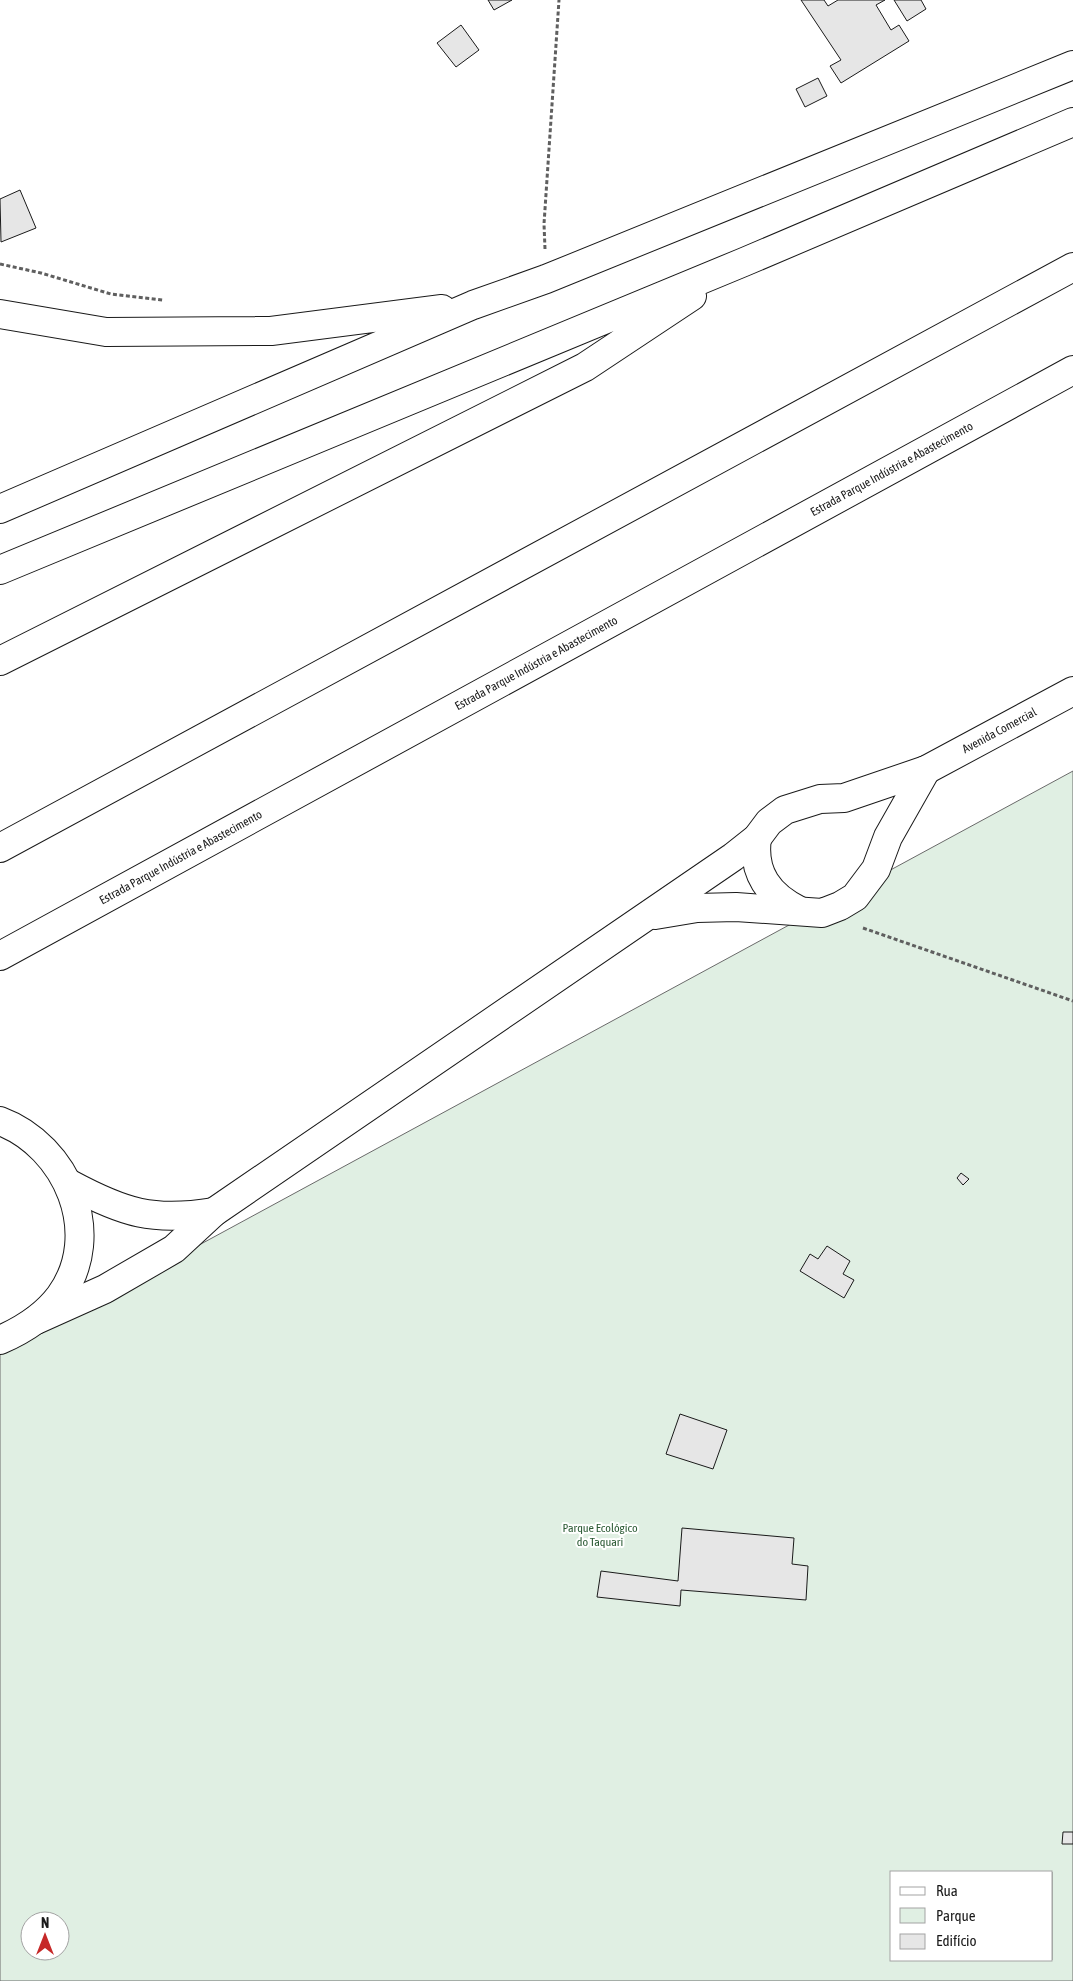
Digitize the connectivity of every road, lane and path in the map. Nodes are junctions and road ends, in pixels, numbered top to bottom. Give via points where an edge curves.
1 (558, 0) edge
2 (1073, 65) edge
3 (1073, 122) edge
4 (744, 262) junction
5 (0, 264) edge
6 (1073, 267) edge
7 (546, 280) junction
8 (166, 300) dead end
9 (474, 305) junction
10 (0, 314) edge
11 (1073, 370) edge
12 (0, 509) edge
13 (0, 570) edge
14 (0, 661) edge
15 (1073, 692) edge
16 (926, 770) junction
17 (757, 838) junction
18 (0, 848) edge
19 (813, 913) junction
20 (648, 916) junction
21 (0, 956) edge
22 (1073, 1001) edge
23 (0, 1122) edge
24 (70, 1184) junction
25 (214, 1212) junction
26 (36, 1320) junction
27 (0, 1340) edge

1 - 7 path via 544,224
2 - 7 main road
3 - 4 main road
4 - 13 main road
4 - 14 main road via 585,368
5 - 8 path via 111,294
6 - 18 main road
7 - 9 main road
9 - 10 main road via 271,331 106,332
9 - 12 main road
11 - 21 main road, Estrada Parque Indústria e Abastecimento
15 - 16 main road, Avenida Comercial
16 - 17 main road, Avenida Comercial via 844,798 820,799 793,807 769,822
16 - 19 main road via 867,882 855,897
17 - 19 main road via 757,865 761,879 785,904
17 - 20 main road, Avenida Comercial
19 - 20 main road via 736,907 697,908
19 - 22 path
20 - 25 main road, Avenida Comercial
23 - 24 main road via 20,1129 38,1143
24 - 25 main road via 102,1201 158,1217
24 - 26 main road via 78,1210 80,1236 76,1266 60,1296
25 - 26 main road, Avenida Comercial via 174,1249 105,1289
26 - 27 main road via 18,1333

